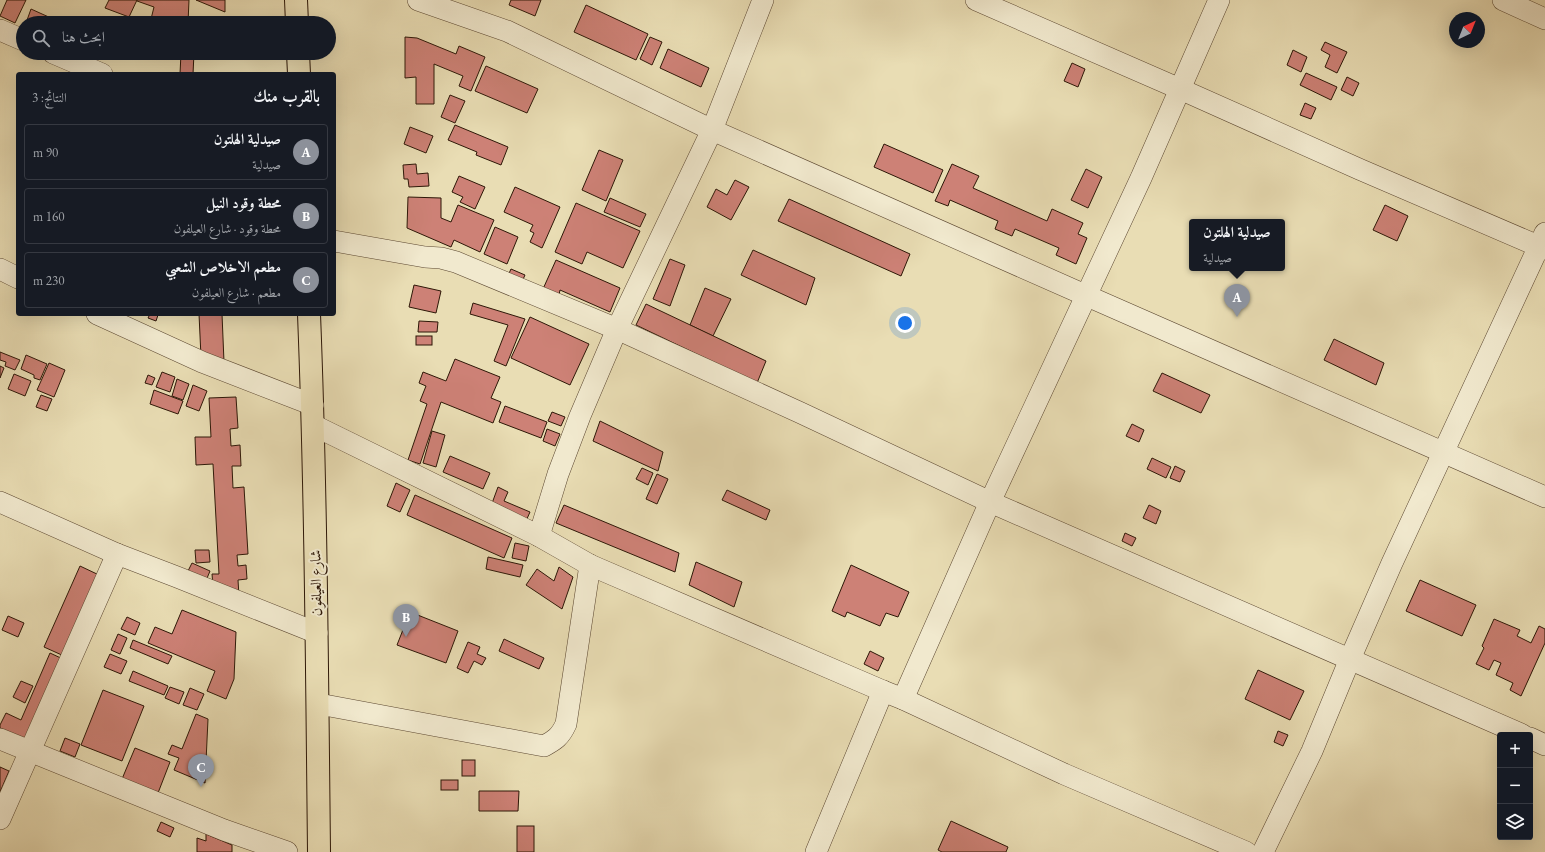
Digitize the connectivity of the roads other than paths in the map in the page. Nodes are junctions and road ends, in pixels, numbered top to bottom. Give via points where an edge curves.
1 (296, 0) edge
2 (418, 0) edge
3 (763, 0) edge
4 (976, 0) edge
5 (1219, 0) edge
6 (1503, 0) edge
7 (297, 16) edge
8 (1545, 19) edge
9 (0, 30) edge
10 (16, 37) edge
11 (69, 60) edge
12 (298, 60) edge
13 (97, 72) edge
14 (299, 72) edge
15 (1180, 88) junction
16 (712, 130) junction
17 (336, 241) edge
18 (1543, 243) edge
19 (0, 270) edge
20 (16, 277) edge
21 (1085, 296) junction
22 (101, 316) edge
23 (309, 316) edge
24 (617, 329) junction
25 (313, 415) junction
26 (1444, 452) junction
27 (1545, 497) edge
28 (0, 502) edge
29 (990, 502) junction
30 (539, 536) junction
31 (117, 554) junction
32 (590, 565) junction
33 (317, 633) junction
34 (1350, 659) junction
35 (883, 692) junction
36 (903, 698) junction
37 (319, 704) junction
38 (1516, 732) edge
39 (0, 739) edge
40 (1533, 739) edge
41 (1545, 745) edge
42 (29, 752) junction
43 (0, 818) edge
44 (287, 852) edge
45 (319, 852) edge
46 (816, 852) edge
47 (1246, 852) edge
48 (1263, 852) edge

1 - 7 highway
2 - 16 street via 513,34
3 - 16 street
4 - 15 street
5 - 15 street
6 - 8 street
9 - 10 street
11 - 13 street
12 - 14 highway
15 - 18 street via 1359,169
15 - 21 street
16 - 21 street
16 - 24 street
17 - 24 street via 456,262
18 - 26 street
19 - 20 street
21 - 26 street
21 - 29 street
22 - 25 street
23 - 25 highway, شارع العيلفون
24 - 29 street
24 - 30 street via 558,474
25 - 30 street
25 - 33 highway, شارع العيلفون
26 - 27 street
26 - 34 street
28 - 31 street
29 - 34 street
29 - 36 street
30 - 32 street
31 - 33 street
31 - 42 street
32 - 35 street
32 - 37 street via 566,724 557,739 544,746
33 - 37 highway, شارع العيلفون
34 - 38 street
34 - 48 street via 1312,751
35 - 36 street
35 - 46 street
36 - 47 street via 1064,774
37 - 45 highway, شارع العيلفون
39 - 42 street
40 - 41 street
42 - 43 street
42 - 44 street via 224,830

